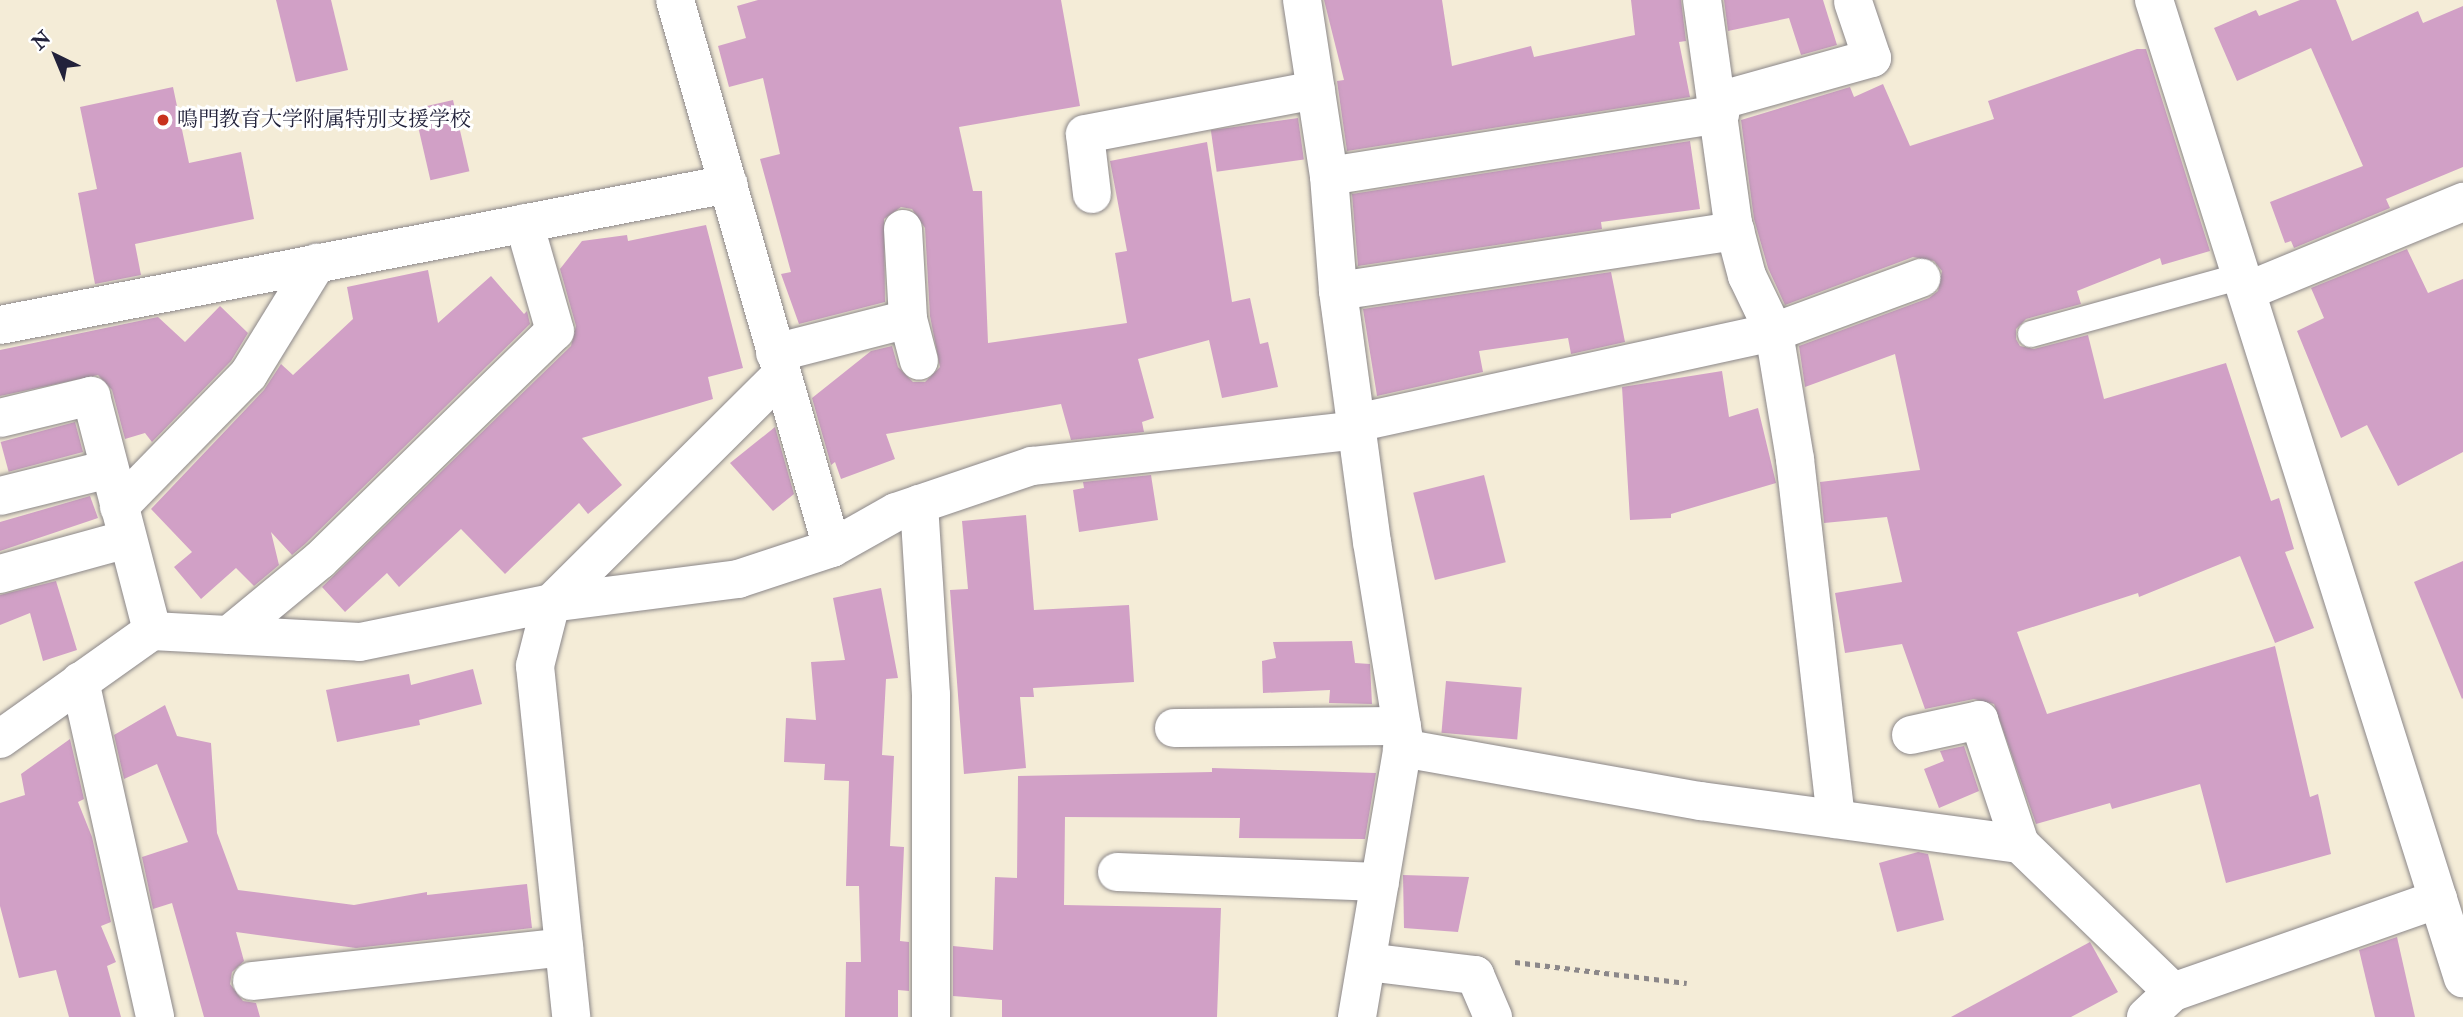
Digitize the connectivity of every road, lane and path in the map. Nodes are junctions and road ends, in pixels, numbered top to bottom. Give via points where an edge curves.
1 (675, 0) edge
2 (1302, 0) edge
3 (1702, 0) edge
4 (2154, 0) edge
5 (1853, 2) dead end
6 (1316, 90) junction
7 (1719, 107) junction
8 (1329, 176) junction
9 (727, 184) junction
10 (1093, 194) dead end
11 (2463, 202) edge
12 (524, 223) junction
13 (903, 229) dead end
14 (1735, 231) junction
15 (317, 264) junction
16 (1921, 278) dead end
17 (2244, 284) junction
18 (1338, 291) junction
19 (908, 319) junction
20 (0, 325) edge
21 (1774, 332) junction
22 (2031, 334) dead end
23 (919, 361) dead end
24 (779, 364) junction
25 (0, 418) edge
26 (1356, 427) junction
27 (109, 469) junction
28 (0, 496) edge
29 (919, 504) junction
30 (123, 523) junction
31 (832, 548) junction
32 (0, 573) edge
33 (551, 603) junction
34 (152, 631) junction
35 (229, 635) junction
36 (80, 681) junction
37 (1174, 728) dead end
38 (1911, 734) dead end
39 (1402, 737) junction
40 (0, 739) edge
41 (1836, 819) junction
42 (2020, 844) junction
43 (1117, 872) dead end
44 (1380, 881) junction
45 (2438, 899) junction
46 (564, 947) junction
47 (2460, 960) edge
48 (1367, 962) junction
49 (1475, 975) junction
50 (252, 981) dead end
51 (1687, 983) dead end
52 (2173, 992) junction
53 (155, 1017) edge
54 (571, 1017) edge
55 (930, 1017) edge
56 (1357, 1017) edge
57 (1493, 1017) edge
58 (2146, 1017) edge

1 - 9 street
2 - 6 street
3 - 7 street
4 - 17 street
5 - 7 street via 1872,58
6 - 8 street
6 - 10 street via 1085,134
7 - 8 street
7 - 14 street
8 - 18 street
9 - 12 street
9 - 24 street
11 - 17 street
12 - 15 street
12 - 35 street via 555,331 320,560
13 - 19 street
14 - 18 street
14 - 21 street via 1747,276
15 - 20 street
15 - 30 street via 248,374
16 - 21 street
17 - 22 lane
17 - 45 street
18 - 26 street
19 - 23 street
19 - 24 street
21 - 26 street
21 - 41 street via 1795,459
24 - 31 street
24 - 33 street
25 - 27 street via 91,396
26 - 29 street via 1032,466
26 - 39 street
27 - 28 street
27 - 30 street
29 - 31 street
29 - 55 street via 931,695
30 - 32 street
30 - 34 street
31 - 33 street via 738,579
33 - 35 street via 360,642
33 - 46 street via 536,666
34 - 35 street
34 - 36 street
36 - 40 street
36 - 53 street
37 - 39 street
38 - 42 street via 1979,719
39 - 41 street via 1701,801
39 - 44 street
41 - 42 street
42 - 52 street
43 - 44 street
44 - 48 street
45 - 47 street
45 - 52 street
46 - 50 street
46 - 54 street
48 - 49 street
48 - 56 street
49 - 51 path via 1521,961 1580,973
49 - 57 street
52 - 58 street

